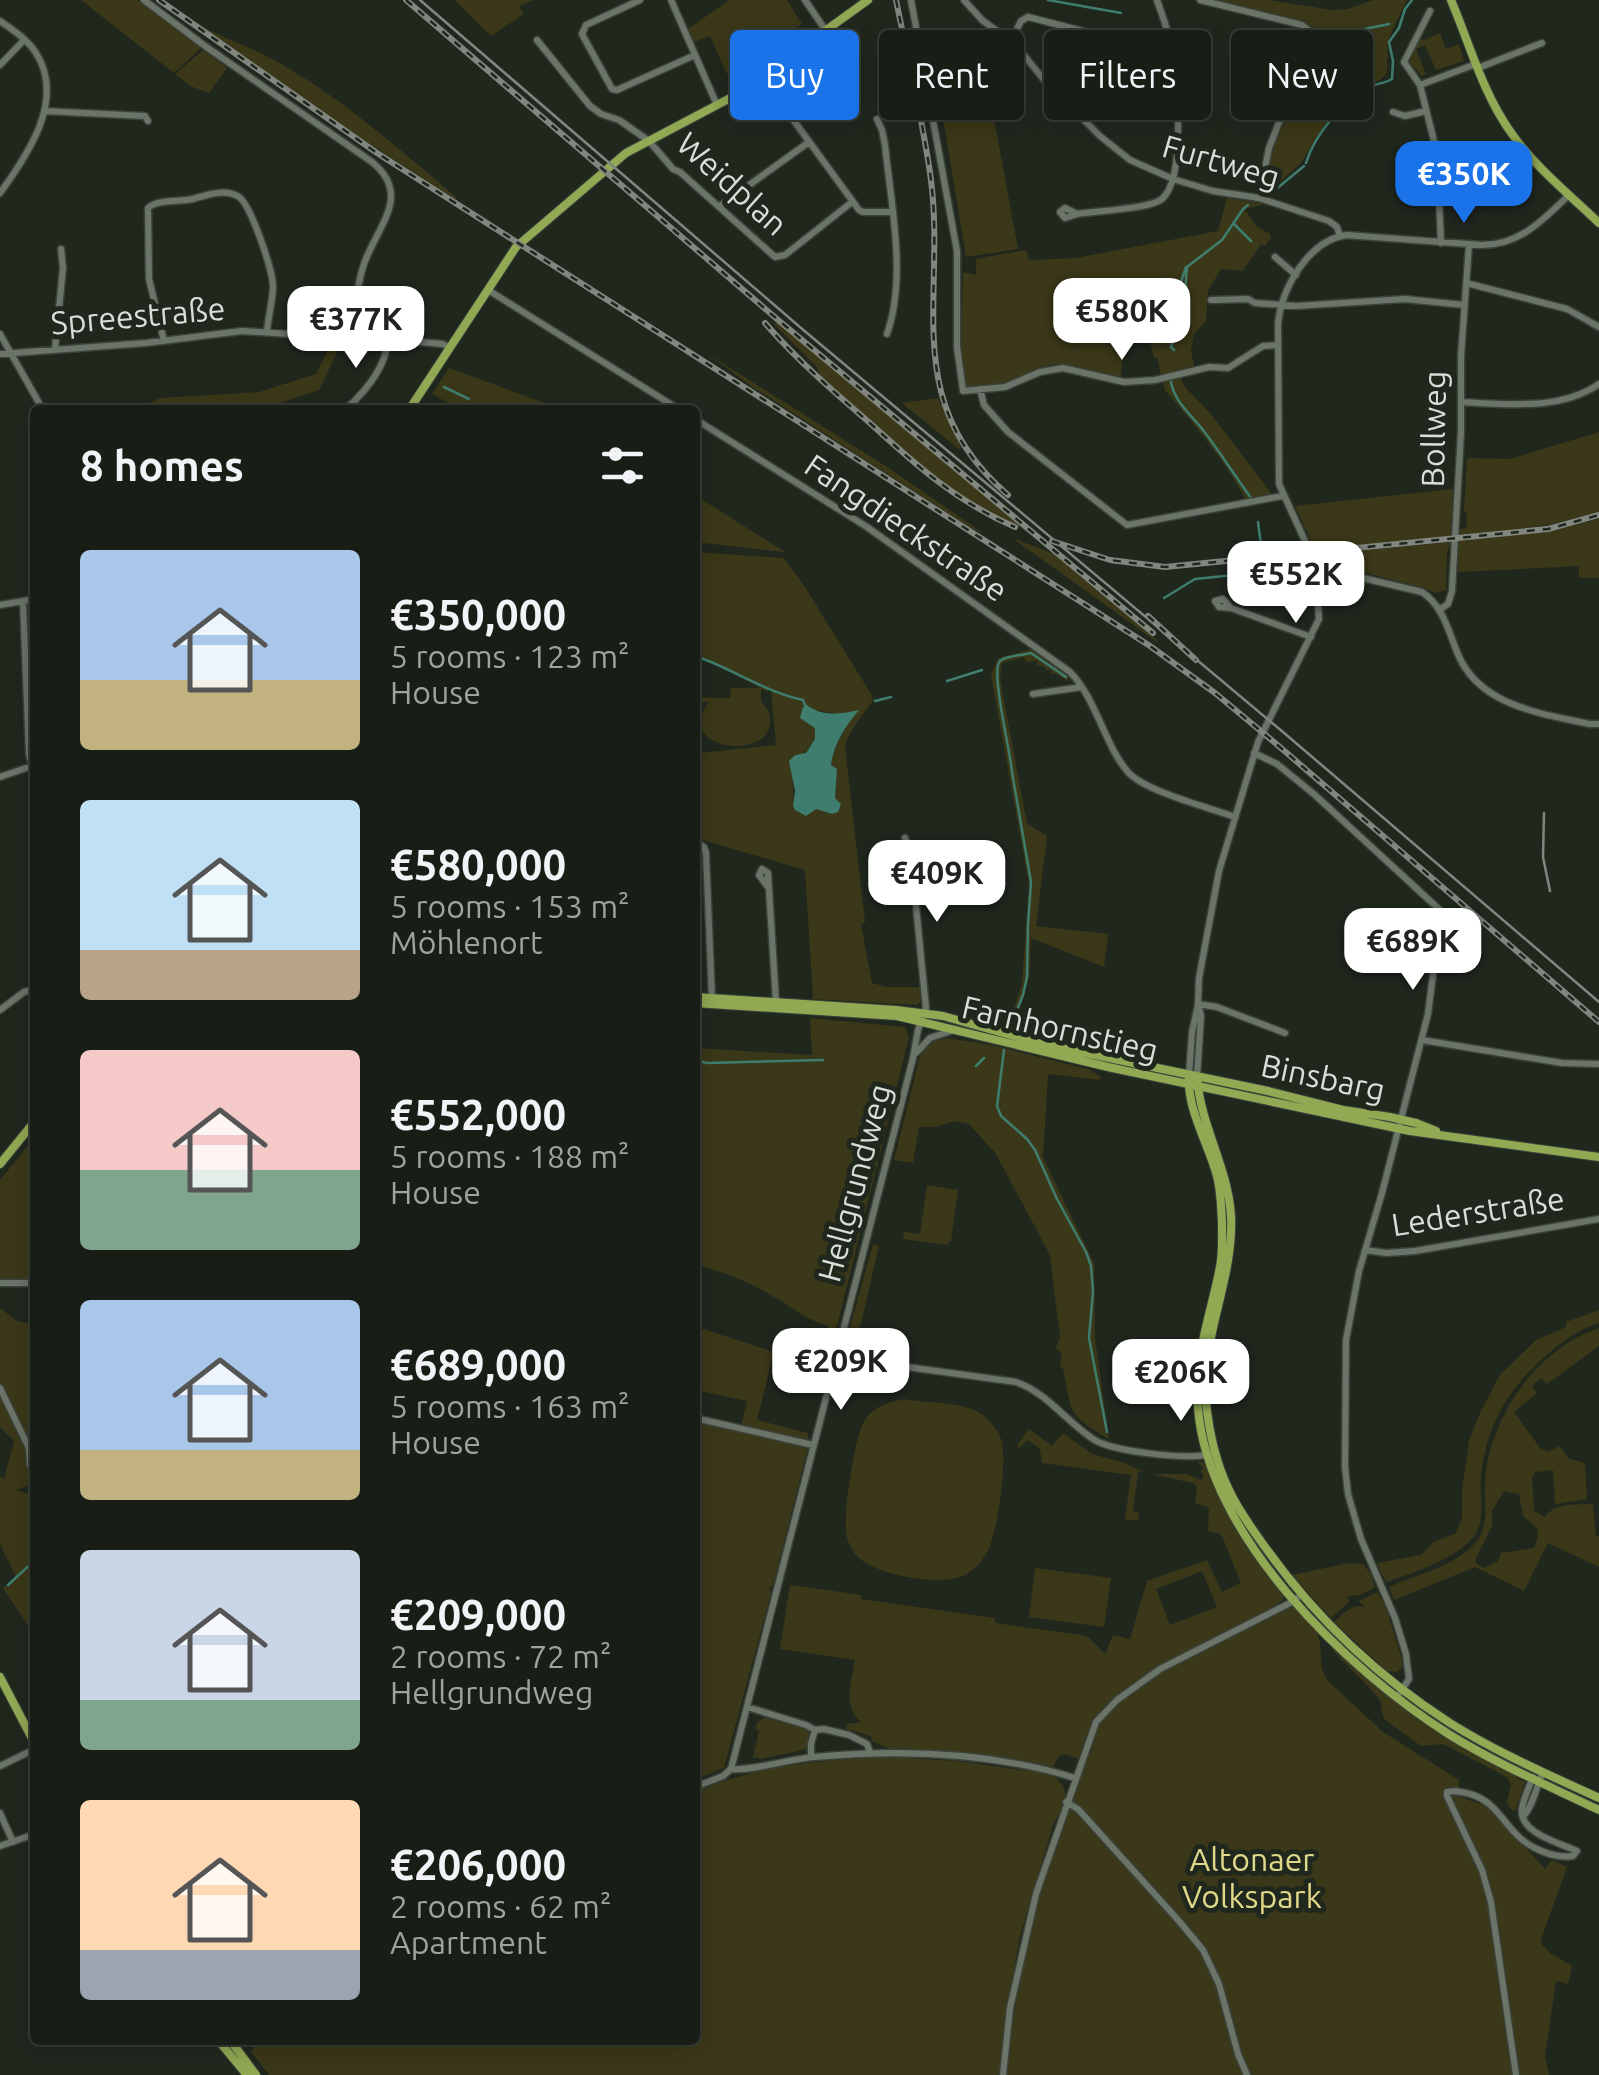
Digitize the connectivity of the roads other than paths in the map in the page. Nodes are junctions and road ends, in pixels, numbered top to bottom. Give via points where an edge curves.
1 (144, 0) edge
2 (640, 0) edge
3 (671, 0) edge
4 (805, 0) edge
5 (868, 0) edge
6 (911, 0) edge
7 (964, 0) edge
8 (1157, 0) edge
9 (1200, 0) edge
10 (1451, 0) edge
11 (1430, 11) dead end
12 (0, 21) edge
13 (825, 30) edge
14 (827, 30) edge
15 (996, 30) edge
16 (1016, 30) edge
17 (1079, 30) edge
18 (1166, 30) edge
19 (24, 40) junction
20 (537, 40) dead end
21 (1542, 43) dead end
22 (695, 55) junction
23 (1024, 56) edge
24 (0, 65) edge
25 (1477, 66) junction
26 (1420, 86) junction
27 (730, 98) edge
28 (718, 106) junction
29 (44, 111) junction
30 (1426, 111) junction
31 (1393, 112) dead end
32 (128, 114) dead end
33 (877, 119) dead end
34 (794, 120) edge
35 (1177, 120) edge
36 (650, 141) junction
37 (810, 142) junction
38 (1174, 179) junction
39 (0, 193) edge
40 (1569, 194) junction
41 (1259, 198) junction
42 (852, 202) junction
43 (720, 206) junction
44 (892, 212) junction
45 (1077, 214) dead end
46 (1599, 223) edge
47 (1340, 236) junction
48 (1441, 243) junction
49 (1469, 245) junction
50 (60, 249) dead end
51 (1275, 258) dead end
52 (1296, 275) junction
53 (1466, 283) junction
54 (488, 290) junction
55 (1211, 300) dead end
56 (1282, 305) junction
57 (1464, 305) junction
58 (1599, 327) edge
59 (267, 332) junction
60 (0, 334) edge
61 (887, 334) dead end
62 (354, 338) junction
63 (388, 340) junction
64 (164, 341) junction
65 (1278, 345) junction
66 (450, 348) junction
67 (55, 349) junction
68 (0, 354) edge
69 (10, 354) junction
70 (1599, 384) edge
71 (980, 390) junction
72 (1462, 402) junction
73 (39, 405) edge
74 (350, 405) edge
75 (412, 405) edge
76 (672, 405) edge
77 (700, 423) edge
78 (1282, 496) junction
79 (1316, 568) junction
80 (30, 600) edge
81 (23, 601) junction
82 (0, 606) edge
83 (1231, 608) dead end
84 (1439, 610) junction
85 (1311, 638) junction
86 (1082, 687) junction
87 (1033, 694) dead end
88 (1599, 724) edge
89 (1254, 753) junction
90 (30, 758) edge
91 (30, 766) edge
92 (0, 777) edge
93 (1235, 817) junction
94 (905, 838) dead end
95 (700, 845) edge
96 (768, 887) dead end
97 (30, 990) edge
98 (712, 998) junction
99 (700, 999) edge
100 (700, 1000) edge
101 (776, 1002) junction
102 (1198, 1004) junction
103 (1, 1008) edge
104 (923, 1018) junction
105 (957, 1030) junction
106 (1286, 1033) dead end
107 (1422, 1040) junction
108 (912, 1058) junction
109 (1598, 1064) edge
110 (1193, 1081) junction
111 (1217, 1090) junction
112 (1202, 1107) junction
113 (1400, 1124) junction
114 (30, 1127) edge
115 (1599, 1157) edge
116 (0, 1164) edge
117 (1599, 1219) edge
118 (1365, 1250) junction
119 (0, 1282) edge
120 (30, 1283) edge
121 (837, 1355) junction
122 (0, 1388) edge
123 (700, 1419) edge
124 (814, 1446) junction
125 (29, 1448) joint
126 (1211, 1454) junction
127 (30, 1465) edge
128 (1298, 1597) junction
129 (0, 1676) edge
130 (1397, 1690) junction
131 (746, 1707) junction
132 (815, 1730) junction
133 (30, 1737) edge
134 (30, 1750) edge
135 (870, 1753) junction
136 (811, 1757) junction
137 (0, 1766) edge
138 (730, 1770) junction
139 (1537, 1775) junction
140 (1074, 1778) junction
141 (700, 1786) edge
142 (1553, 1788) junction
143 (1534, 1798) junction
144 (1599, 1798) edge
145 (1066, 1802) junction
146 (1599, 1810) edge
147 (0, 1813) edge
148 (1522, 1818) junction
149 (30, 1836) edge
150 (14, 1842) junction
151 (0, 1846) edge
152 (232, 2045) edge
153 (233, 2045) edge
154 (247, 2075) edge
155 (256, 2075) edge
156 (1003, 2075) edge
157 (1247, 2075) edge
158 (1516, 2075) edge

1 - 62 street via 386,176 391,206 363,268
2 - 22 street via 582,30 615,90
3 - 22 street
4 - 13 street
5 - 14 main road
6 - 71 street via 957,251 961,389
7 - 15 street, Furtweg
8 - 18 street
9 - 41 street via 1309,30
10 - 25 main road
11 - 26 street via 1404,62
12 - 19 street
16 - 17 street via 1028,17
19 - 24 street
19 - 29 street via 43,70
20 - 36 street via 590,106
21 - 25 street
22 - 28 street
23 - 38 street, Furtweg via 1111,147
25 - 26 street
25 - 40 main road via 1514,137
26 - 30 street
27 - 28 main road
28 - 36 main road
29 - 32 street
29 - 39 street
30 - 31 street
30 - 48 street via 1438,159
33 - 44 street
34 - 37 street
35 - 38 street
36 - 43 street, Weidplan
36 - 54 main road via 620,158 516,246
37 - 42 street
37 - 43 street
38 - 41 street, Furtweg
38 - 45 street via 1152,204
40 - 46 main road
40 - 49 street via 1512,241
41 - 47 street, Furtweg via 1329,221
42 - 43 street, Weidplan via 775,257
42 - 44 street via 863,212
44 - 61 street via 896,275
47 - 48 street
47 - 52 street via 1318,247
48 - 49 street
49 - 53 street, Bollweg
50 - 67 street
51 - 52 street
52 - 56 street
53 - 57 street, Bollweg
53 - 58 street via 1567,309
54 - 66 main road
54 - 76 street
55 - 56 street
56 - 57 street via 1405,299
56 - 65 street
57 - 72 street, Bollweg
59 - 62 street, Spreestraße
59 - 64 street, Spreestraße
59 - 64 street via 273,291 264,248 242,199 216,193 148,208 148,279
60 - 69 street
62 - 63 street, Spreestraße
63 - 66 street, Spreestraße
63 - 74 street via 372,380
64 - 67 street, Spreestraße
65 - 71 street via 1228,368 1155,380 1124,382 1063,368
65 - 78 street
66 - 75 main road
67 - 69 street, Spreestraße
68 - 69 street, Spreestraße
69 - 73 street
70 - 72 street via 1558,401
71 - 78 street via 1002,426 1128,525
72 - 84 street, Bollweg via 1452,592
77 - 86 street, Fangdieckstraße via 867,527
78 - 79 street
79 - 84 street via 1418,590
79 - 85 street via 1319,618
80 - 81 street
81 - 82 street
81 - 90 street
83 - 85 street
84 - 88 street via 1462,664 1489,694
85 - 89 street
86 - 87 street
86 - 93 street, Fangdieckstraße via 1130,774
89 - 93 street
89 - 107 street via 1303,785 1438,906
91 - 92 street
93 - 102 street via 1211,906
94 - 104 street, Hellgrundweg
95 - 98 street
96 - 101 street
97 - 103 street
98 - 99 main road
98 - 101 main road
100 - 104 main road
101 - 104 main road
102 - 106 street
102 - 110 street
104 - 105 main road, Farnhornstieg
104 - 108 street, Hellgrundweg
104 - 110 main road, Farnhornstieg via 962,1020
105 - 108 street via 930,1038
105 - 110 main road, Farnhornstieg
107 - 109 street
107 - 113 street
108 - 121 street, Hellgrundweg
110 - 111 main road, Binsbarg
110 - 112 main road
110 - 113 main road, Binsbarg
110 - 126 main road via 1195,1114 1222,1209 1220,1268 1197,1368 1198,1412
111 - 112 main road
111 - 113 main road, Binsbarg
112 - 126 main road via 1231,1221 1205,1372
113 - 115 main road, Binsbarg
113 - 118 street
114 - 116 main road
117 - 118 street, Lederstraße via 1415,1252
118 - 130 street via 1347,1328 1346,1476 1354,1518 1408,1664 1409,1679
119 - 120 street
121 - 124 street, Hellgrundweg
121 - 126 street via 1016,1382 1104,1444 1180,1457
122 - 125 street
123 - 124 street
124 - 131 street, Hellgrundweg
125 - 127 street
126 - 128 main road
128 - 130 main road
128 - 140 street via 1186,1654 1117,1700 1092,1728
129 - 133 main road
130 - 139 main road via 1454,1737
131 - 132 street
131 - 138 street, Hellgrundweg
132 - 135 street via 856,1737
132 - 136 street
134 - 137 street
135 - 136 street
135 - 140 street via 991,1760
136 - 138 street
138 - 141 street
139 - 142 main road
139 - 143 street
139 - 144 main road
139 - 148 street
140 - 145 street
142 - 143 street
142 - 146 main road
143 - 148 street
145 - 156 street via 1025,1937
145 - 157 street via 1203,1950
147 - 150 street
148 - 158 street via 1575,1855 1532,1846 1484,1799 1447,1792 1488,1892
149 - 150 street
150 - 151 street
152 - 154 main road
153 - 155 main road

